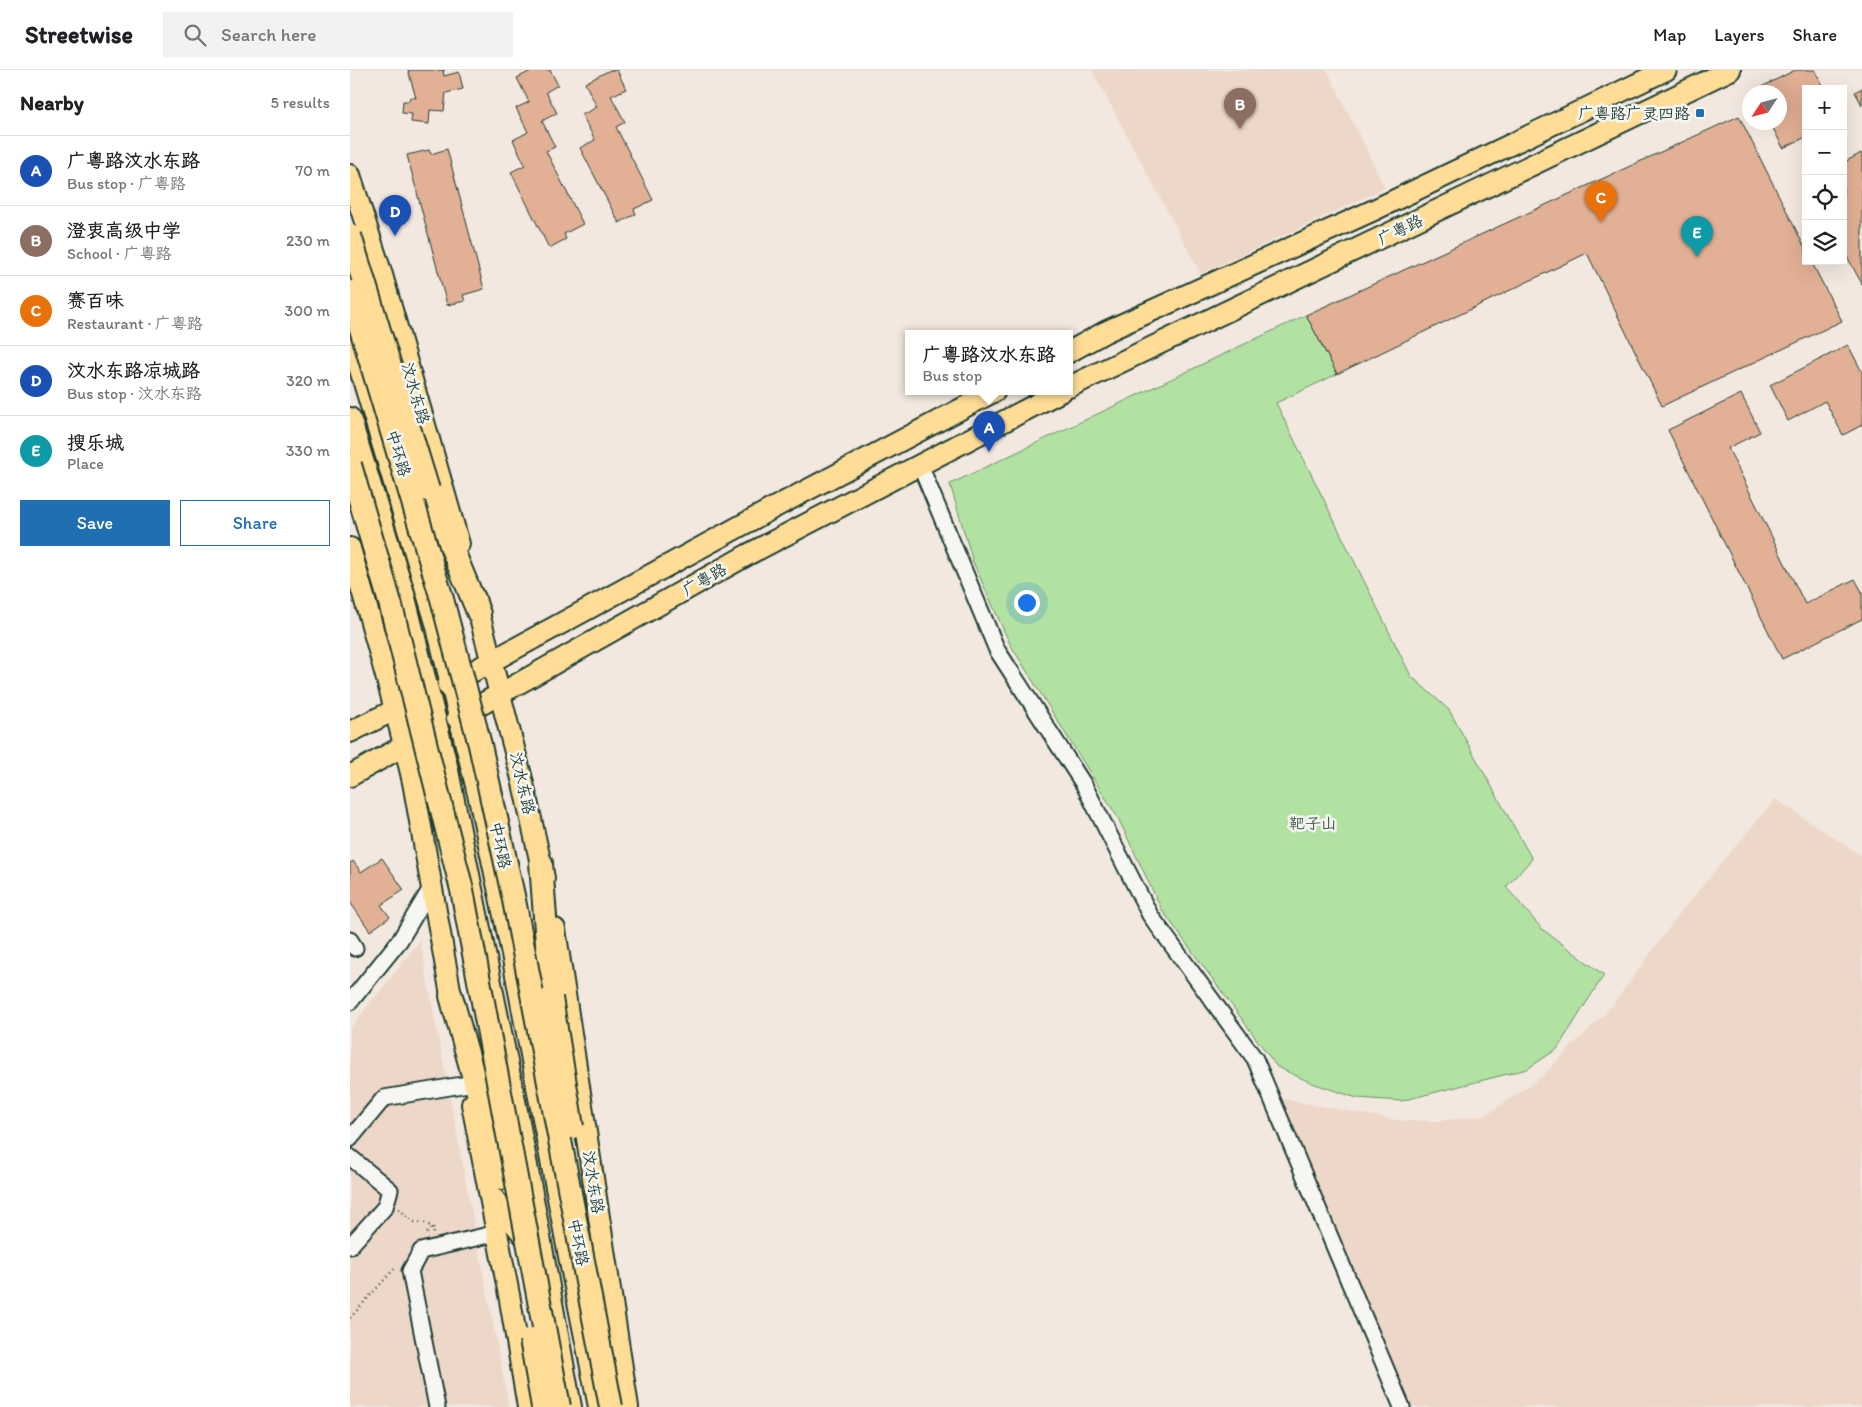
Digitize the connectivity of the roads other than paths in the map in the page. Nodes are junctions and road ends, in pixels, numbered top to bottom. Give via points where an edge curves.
1 (1666, 70) edge
2 (1730, 70) edge
3 (350, 175) edge
4 (350, 236) edge
5 (350, 292) edge
6 (396, 324) junction
7 (350, 336) edge
8 (1073, 350) edge
9 (1073, 385) edge
10 (987, 395) edge
11 (1054, 395) edge
12 (350, 418) edge
13 (380, 434) junction
14 (350, 465) edge
15 (920, 465) junction
16 (350, 548) edge
17 (480, 614) junction
18 (492, 662) junction
19 (451, 683) junction
20 (429, 694) junction
21 (500, 695) junction
22 (397, 709) junction
23 (459, 717) junction
24 (438, 729) junction
25 (350, 732) edge
26 (405, 745) junction
27 (350, 776) edge
28 (541, 862) junction
29 (431, 888) junction
30 (451, 996) junction
31 (350, 1002) edge
32 (523, 1010) junction
33 (574, 1053) junction
34 (468, 1084) junction
35 (350, 1139) edge
36 (350, 1157) edge
37 (496, 1185) junction
38 (497, 1233) junction
39 (350, 1246) edge
40 (543, 1258) junction
41 (552, 1306) junction
42 (613, 1308) junction
43 (522, 1372) junction
44 (592, 1373) junction
45 (437, 1407) edge
46 (528, 1407) edge
47 (543, 1407) edge
48 (559, 1407) edge
49 (571, 1407) edge
50 (599, 1407) edge
51 (611, 1407) edge
52 (618, 1407) edge
53 (628, 1407) edge
54 (1402, 1407) edge

1 - 8 main road, 广粤路
2 - 9 main road, 广粤路
3 - 6 main road, 汶水东路
4 - 17 highway, bridge via 428,490
5 - 51 highway, 中环路, bridge via 442,599 480,745 514,900
6 - 13 main road
6 - 17 main road, 汶水东路
7 - 13 main road
10 - 18 main road, 广粤路
11 - 15 main road, 广粤路
12 - 20 main road via 403,590
13 - 19 main road
14 - 48 highway, bridge via 394,616 462,890
15 - 21 main road, 广粤路 via 749,554
15 - 54 street via 997,650 1084,785 1150,915 1255,1059
16 - 22 main road
17 - 18 main road, 汶水东路
18 - 19 main road, 广粤路
18 - 21 main road, 汶水东路
19 - 20 main road, 广粤路
19 - 23 main road
20 - 22 main road, 广粤路
20 - 24 main road
21 - 23 main road, 广粤路
21 - 28 main road, 汶水东路
22 - 25 main road, 广粤路
22 - 26 main road
23 - 24 main road, 广粤路
23 - 32 main road
24 - 26 main road, 广粤路
24 - 40 main road via 484,942
26 - 27 main road, 广粤路
26 - 29 main road
28 - 33 main road, 汶水东路 via 555,927
28 - 52 highway, bridge via 551,998
29 - 30 main road
29 - 31 street via 400,940
30 - 34 main road
30 - 37 highway
32 - 33 main road
32 - 44 main road
33 - 42 main road, 汶水东路
34 - 35 street via 384,1098
34 - 37 main road
36 - 39 street via 390,1190 385,1207
37 - 38 main road
37 - 40 main road
37 - 47 highway, bridge
38 - 43 main road
38 - 45 street via 421,1252 410,1271
40 - 41 main road
41 - 43 main road
41 - 49 main road
42 - 44 main road
42 - 53 main road, 汶水东路
43 - 46 main road
44 - 50 main road

